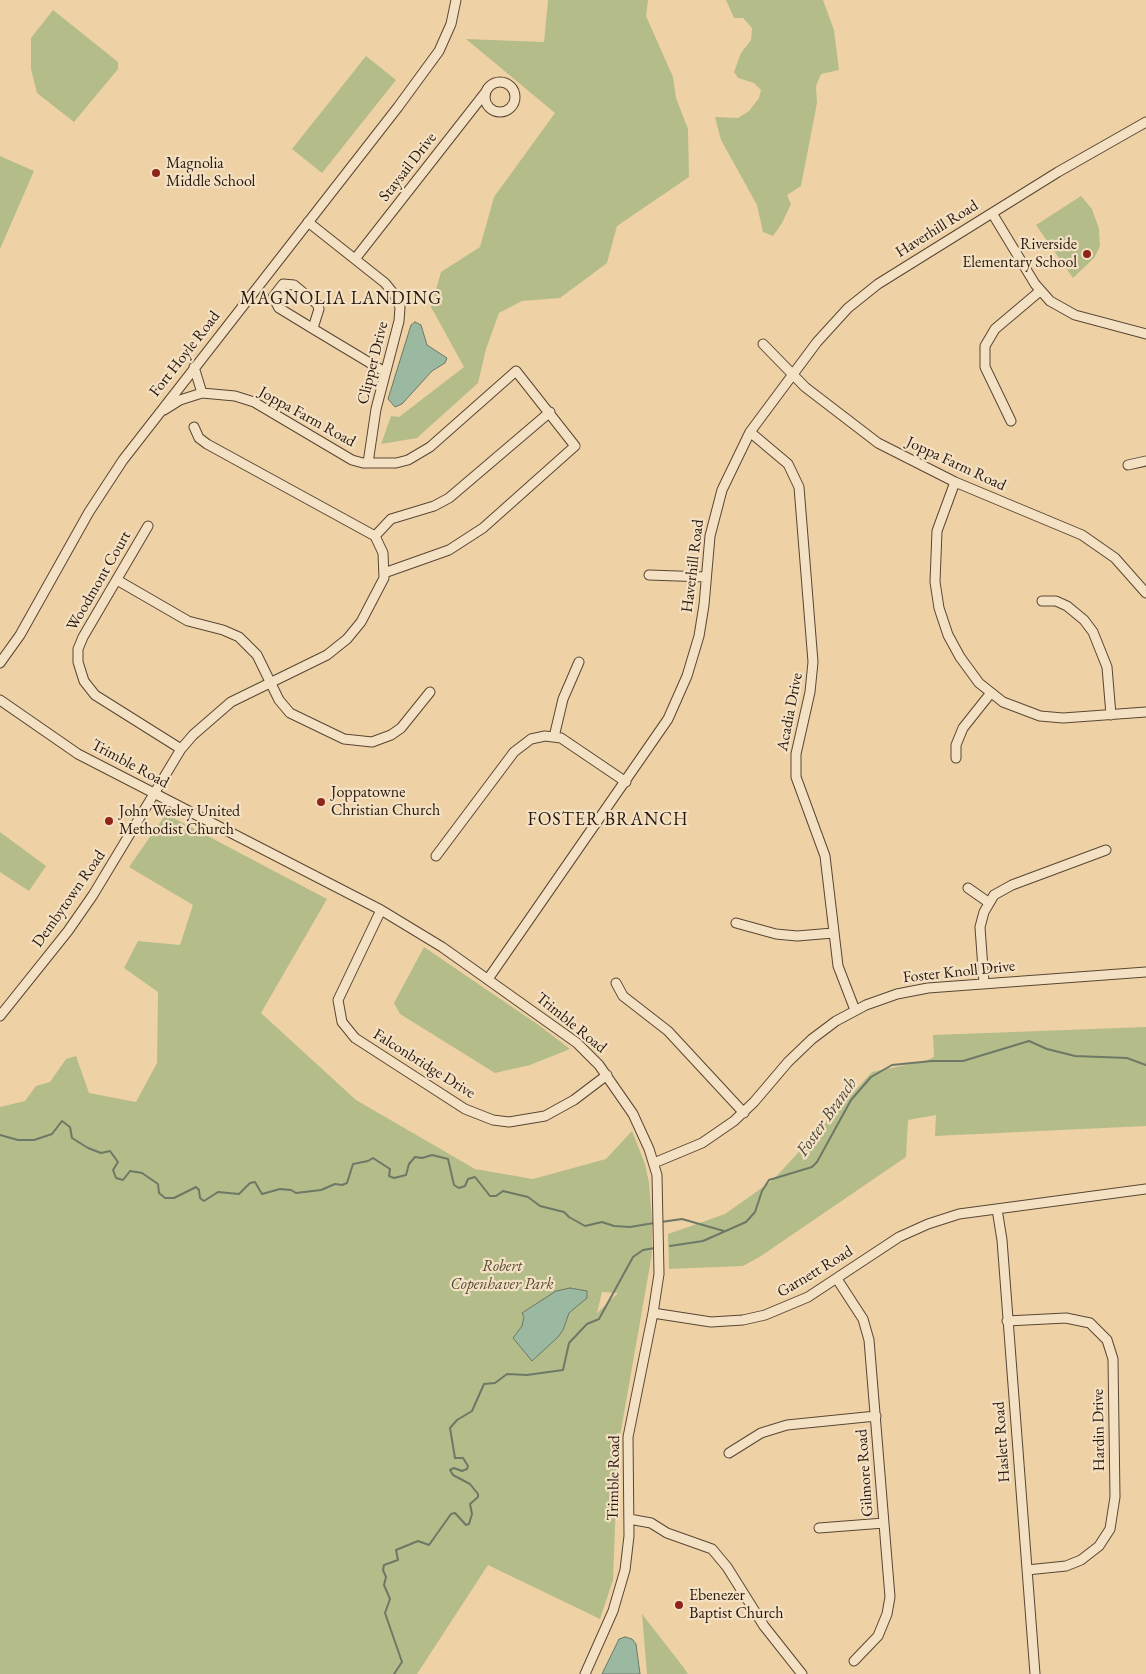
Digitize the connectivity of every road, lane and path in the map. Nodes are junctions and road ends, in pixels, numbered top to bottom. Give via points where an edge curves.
1 (456, 0) edge
2 (485, 93) dead end
3 (1146, 122) edge
4 (992, 213) junction
5 (308, 222) junction
6 (355, 259) junction
7 (1040, 291) junction
8 (313, 328) junction
9 (1146, 334) edge
10 (763, 344) dead end
11 (194, 367) junction
12 (385, 372) junction
13 (794, 376) junction
14 (202, 392) junction
15 (550, 412) junction
16 (158, 414) junction
17 (1011, 421) dead end
18 (194, 427) dead end
19 (750, 432) junction
20 (1146, 461) edge
21 (368, 463) junction
22 (1128, 465) dead end
23 (955, 482) junction
24 (148, 526) dead end
25 (375, 536) junction
26 (384, 573) junction
27 (649, 575) dead end
28 (706, 577) junction
29 (117, 580) junction
30 (1142, 580) edge
31 (1146, 593) edge
32 (1042, 601) dead end
33 (579, 662) dead end
34 (0, 663) edge
35 (270, 682) junction
36 (430, 692) dead end
37 (990, 694) junction
38 (0, 700) edge
39 (1146, 712) edge
40 (1111, 715) junction
41 (554, 737) junction
42 (181, 749) junction
43 (956, 758) dead end
44 (626, 782) junction
45 (155, 795) junction
46 (1106, 850) dead end
47 (436, 856) dead end
48 (968, 888) dead end
49 (988, 902) junction
50 (381, 910) junction
51 (736, 923) dead end
52 (833, 933) junction
53 (1146, 972) edge
54 (488, 979) junction
55 (616, 983) dead end
56 (984, 983) junction
57 (855, 1010) junction
58 (0, 1016) edge
59 (606, 1075) junction
60 (744, 1113) junction
61 (654, 1163) junction
62 (1146, 1189) edge
63 (997, 1209) junction
64 (837, 1279) junction
65 (653, 1313) junction
66 (1008, 1321) junction
67 (876, 1416) junction
68 (729, 1452) dead end
69 (629, 1519) junction
70 (884, 1523) junction
71 (819, 1528) dead end
72 (1027, 1570) junction
73 (854, 1661) dead end
74 (585, 1674) edge
75 (802, 1674) edge
76 (1035, 1674) edge

1 - 5 street, Fort Hoyle Road via 451,24 439,51
2 - 6 street, Staysail Drive
3 - 4 street, Haverhill Road
4 - 7 street
4 - 13 street, Haverhill Road via 863,294 834,322
5 - 6 street, Clipper Drive
5 - 11 street, Fort Hoyle Road
6 - 12 street, Clipper Drive via 389,288 400,307
7 - 9 street via 1050,302 1069,313
7 - 17 street via 995,329 985,346 985,367
8 - 8 street via 274,302 275,292 283,284 294,285 317,304 319,309
8 - 12 street
10 - 13 street, Joppa Farm Road
11 - 14 street
11 - 16 street, Fort Hoyle Road
12 - 21 street, Clipper Drive
13 - 19 street, Haverhill Road
13 - 23 street, Joppa Farm Road via 878,442
14 - 16 street, Joppa Farm Road via 180,400
14 - 21 street, Joppa Farm Road via 254,402 352,460
15 - 21 street, Joppa Farm Road via 516,372 421,453 396,463
15 - 25 street via 449,498 391,519
15 - 26 street via 575,446 483,528 449,550
16 - 34 street, Fort Hoyle Road via 89,512 20,635
18 - 25 street via 206,444
19 - 28 street, Haverhill Road via 727,476 715,512
19 - 52 street, Acadia Drive via 788,464 799,487 813,662 796,770 802,796 825,856
20 - 22 street
23 - 30 street, Joppa Farm Road via 1082,535
23 - 37 street via 937,531 936,592 943,622 954,647
24 - 29 street, Woodmont Court
25 - 26 street via 383,553
26 - 35 street, Dembytown Road via 370,609 347,639 315,662
27 - 28 street
28 - 44 street, Haverhill Road via 699,636 684,684 660,732
29 - 35 street via 188,621 239,637 257,655
29 - 42 street, Woodmont Court via 80,644 78,662 81,674 87,687 100,699
30 - 31 street, Joppa Farm Road
32 - 40 street via 1056,601 1067,606 1093,632 1107,667
33 - 41 street via 563,699
35 - 36 street via 279,700 296,717 354,741 372,742 391,735 401,728
35 - 42 street, Dembytown Road via 223,708
37 - 40 street via 1013,707 1040,716
37 - 43 street via 963,728 956,745
38 - 45 street, Trimble Road via 55,740
39 - 40 street
41 - 44 street via 576,746
41 - 47 street via 531,739 520,746
42 - 45 street, Dembytown Road
44 - 54 street, Haverhill Road
45 - 50 street, Trimble Road
45 - 58 street, Dembytown Road via 68,931
46 - 49 street via 1003,889
48 - 49 street
49 - 56 street via 980,927
50 - 54 street, Trimble Road
50 - 59 street, Falconbridge Drive via 338,1000 342,1022 355,1038 465,1109 493,1120 509,1122 545,1116 574,1100
51 - 52 street via 776,934
52 - 57 street, Acadia Drive via 838,966
53 - 56 street, Foster Knoll Drive
54 - 59 street, Trimble Road via 570,1038
55 - 60 street via 623,996 668,1031
56 - 57 street, Foster Knoll Drive via 909,991
57 - 60 street, Foster Knoll Drive via 803,1046
59 - 61 street, Trimble Road via 633,1114
60 - 61 street, Foster Knoll Drive via 702,1143
61 - 65 street, Trimble Road via 658,1189 659,1262
62 - 63 street, Garnett Road
63 - 64 street, Garnett Road via 950,1216 899,1237
63 - 66 street, Haslett Road
64 - 65 street, Garnett Road via 791,1306 743,1320 702,1322
64 - 67 street, Gilmore Road via 867,1329
65 - 69 street, Trimble Road via 628,1437
66 - 72 street, Haslett Road
66 - 72 street, Hardin Drive via 1066,1318 1090,1323 1107,1340 1113,1359 1115,1497 1110,1529 1099,1546 1081,1560 1066,1566
67 - 68 street via 787,1424 761,1433
67 - 70 street, Gilmore Road
69 - 74 street, Trimble Road via 628,1553 621,1589
69 - 75 street via 651,1523 667,1533 712,1549 764,1626
70 - 71 street
70 - 73 street, Gilmore Road via 889,1606 878,1636
72 - 76 street, Haslett Road

